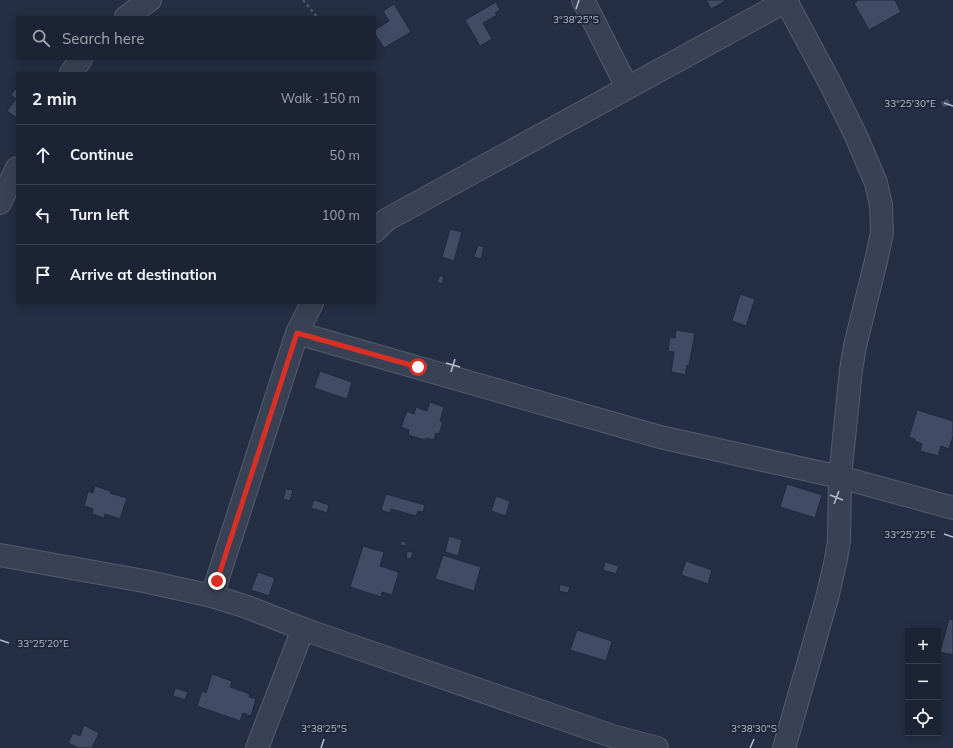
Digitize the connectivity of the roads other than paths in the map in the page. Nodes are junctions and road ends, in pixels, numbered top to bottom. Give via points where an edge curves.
1 (150, 0) edge
2 (583, 0) edge
3 (787, 0) edge
4 (127, 16) edge
5 (80, 60) edge
6 (72, 72) edge
7 (627, 87) junction
8 (16, 170) edge
9 (0, 203) edge
10 (376, 230) edge
11 (312, 304) edge
12 (297, 333) junction
13 (840, 477) junction
14 (953, 508) edge
15 (0, 555) edge
16 (212, 596) junction
17 (303, 629) junction
18 (610, 742) edge
19 (257, 748) edge
20 (657, 748) edge
21 (784, 748) edge

1 - 4 street
2 - 7 street
3 - 7 street
3 - 13 street via 857,138 876,183 881,205 882,233 851,370
5 - 6 street
7 - 10 street via 386,220
8 - 9 street
11 - 12 street
12 - 13 street via 660,437
12 - 16 street
13 - 14 street
13 - 21 street via 839,541 835,564
15 - 16 street
16 - 17 street
17 - 18 street
17 - 19 street
18 - 20 street

